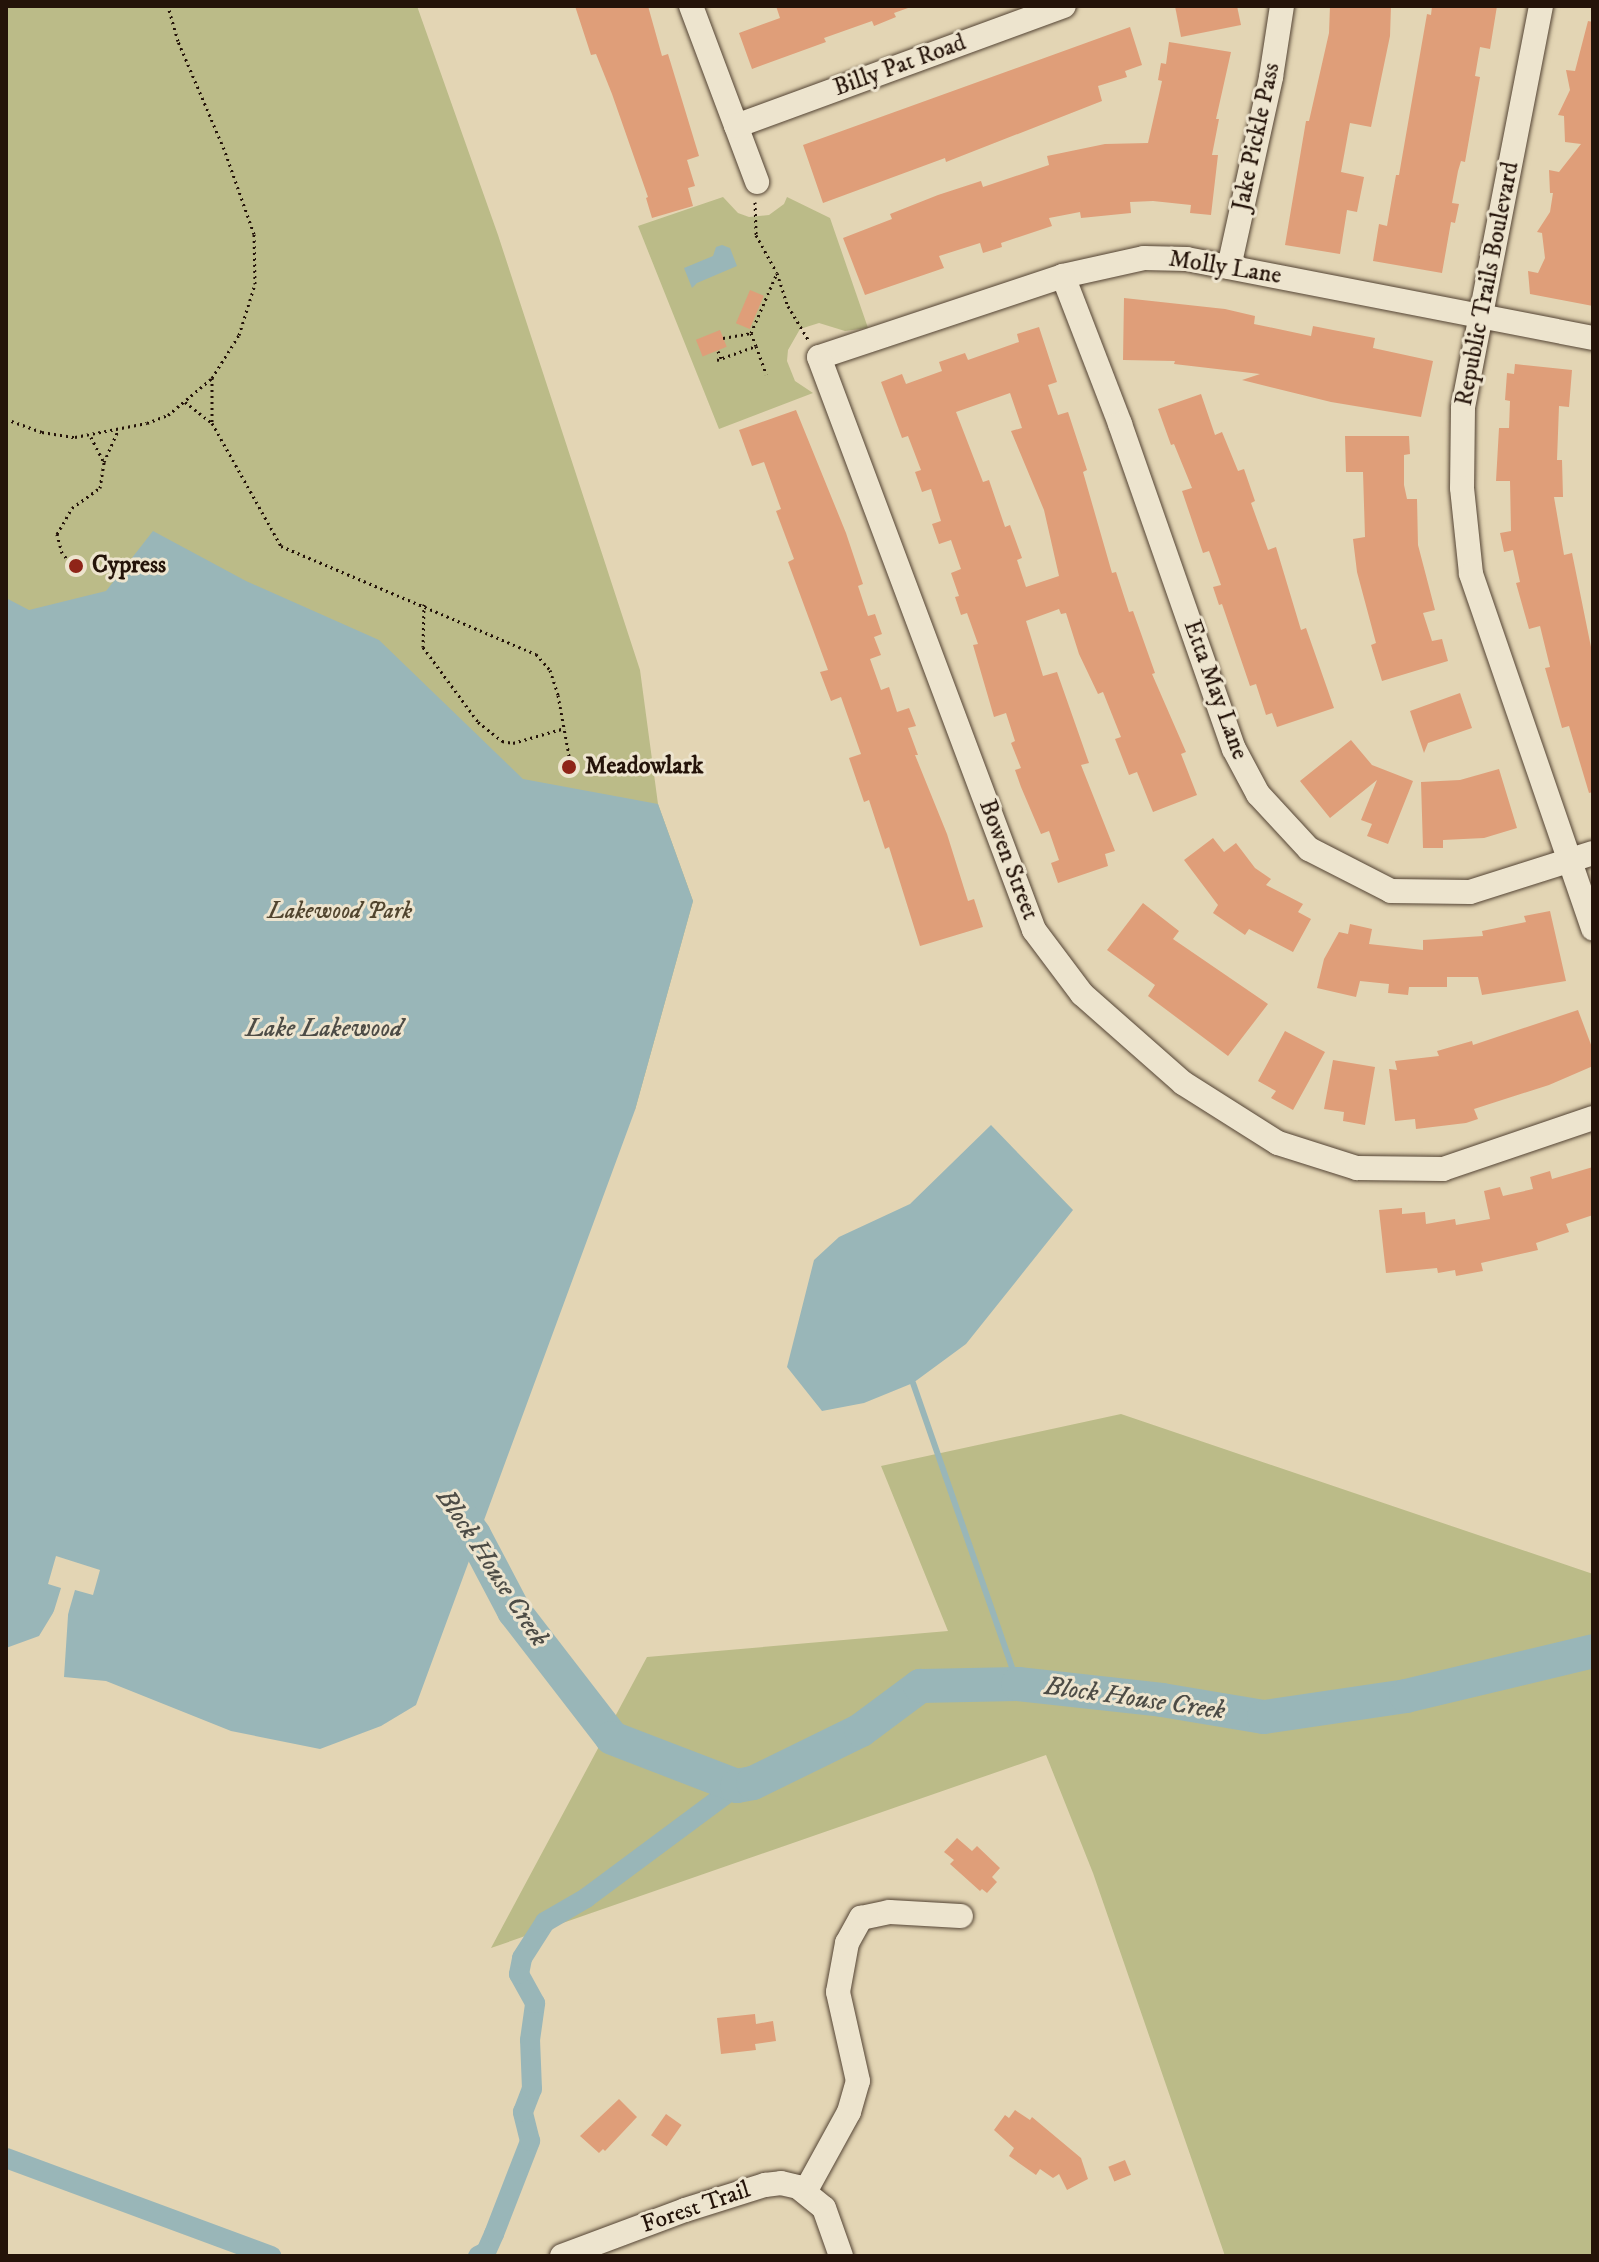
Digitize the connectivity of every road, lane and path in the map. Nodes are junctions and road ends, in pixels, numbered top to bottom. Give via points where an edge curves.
1 (168, 6) edge
2 (691, 6) edge
3 (1064, 6) edge
4 (1282, 6) edge
5 (1541, 6) edge
6 (736, 126) junction
7 (757, 182) joint
8 (1229, 267) junction
9 (777, 273) junction
10 (1063, 276) junction
11 (1481, 315) junction
12 (751, 333) junction
13 (723, 338) dead end
14 (1593, 338) edge
15 (756, 346) junction
16 (718, 351) dead end
17 (819, 357) junction
18 (766, 374) dead end
19 (212, 378) junction
20 (185, 402) junction
21 (6, 419) edge
22 (212, 423) junction
23 (118, 431) junction
24 (90, 435) junction
25 (104, 462) junction
26 (70, 562) dead end
27 (424, 604) junction
28 (566, 727) junction
29 (570, 761) dead end
30 (1593, 853) edge
31 (1569, 861) junction
32 (1593, 929) edge
33 (1593, 1118) edge
34 (961, 1916) dead end
35 (805, 2192) junction
36 (562, 2256) edge
37 (841, 2256) edge

1 - 19 path via 254,234 257,263 251,303 239,335
2 - 6 street
3 - 6 street, Billy Pat Road
4 - 8 street, Jake Pickle Pass
5 - 11 street, Republic Trails Boulevard
6 - 7 street
7 - 9 path via 756,235
8 - 10 street, Molly Lane via 1144,258
8 - 11 street, Molly Lane
9 - 12 path
9 - 17 path via 788,306
10 - 17 street, Molly Lane
10 - 31 street, Etta May Lane via 1234,749 1258,794 1309,849 1391,891 1470,892
11 - 14 street, Molly Lane
11 - 31 street, Republic Trails Boulevard via 1463,408 1462,488 1471,574
12 - 13 path
12 - 15 path
15 - 16 path via 719,359
15 - 18 path
17 - 33 street, Bowen Street via 1034,930 1082,994 1183,1083 1278,1143 1357,1168 1443,1169
19 - 20 path
19 - 22 path
20 - 22 path
20 - 23 path via 168,415
21 - 24 path via 42,432
22 - 27 path via 281,546
23 - 24 path
23 - 25 path
24 - 25 path
25 - 26 path via 96,494 72,508 57,534
27 - 28 path via 536,654 550,670
27 - 28 path via 423,647 478,722 513,743
28 - 29 path
30 - 31 street, Etta May Lane
31 - 32 street, Republic Trails Boulevard
34 - 35 street via 889,1912 861,1918 847,1943 838,1992 858,2081 849,2112
35 - 36 street, Forest Trail via 781,2183 765,2185
35 - 37 street via 824,2208

